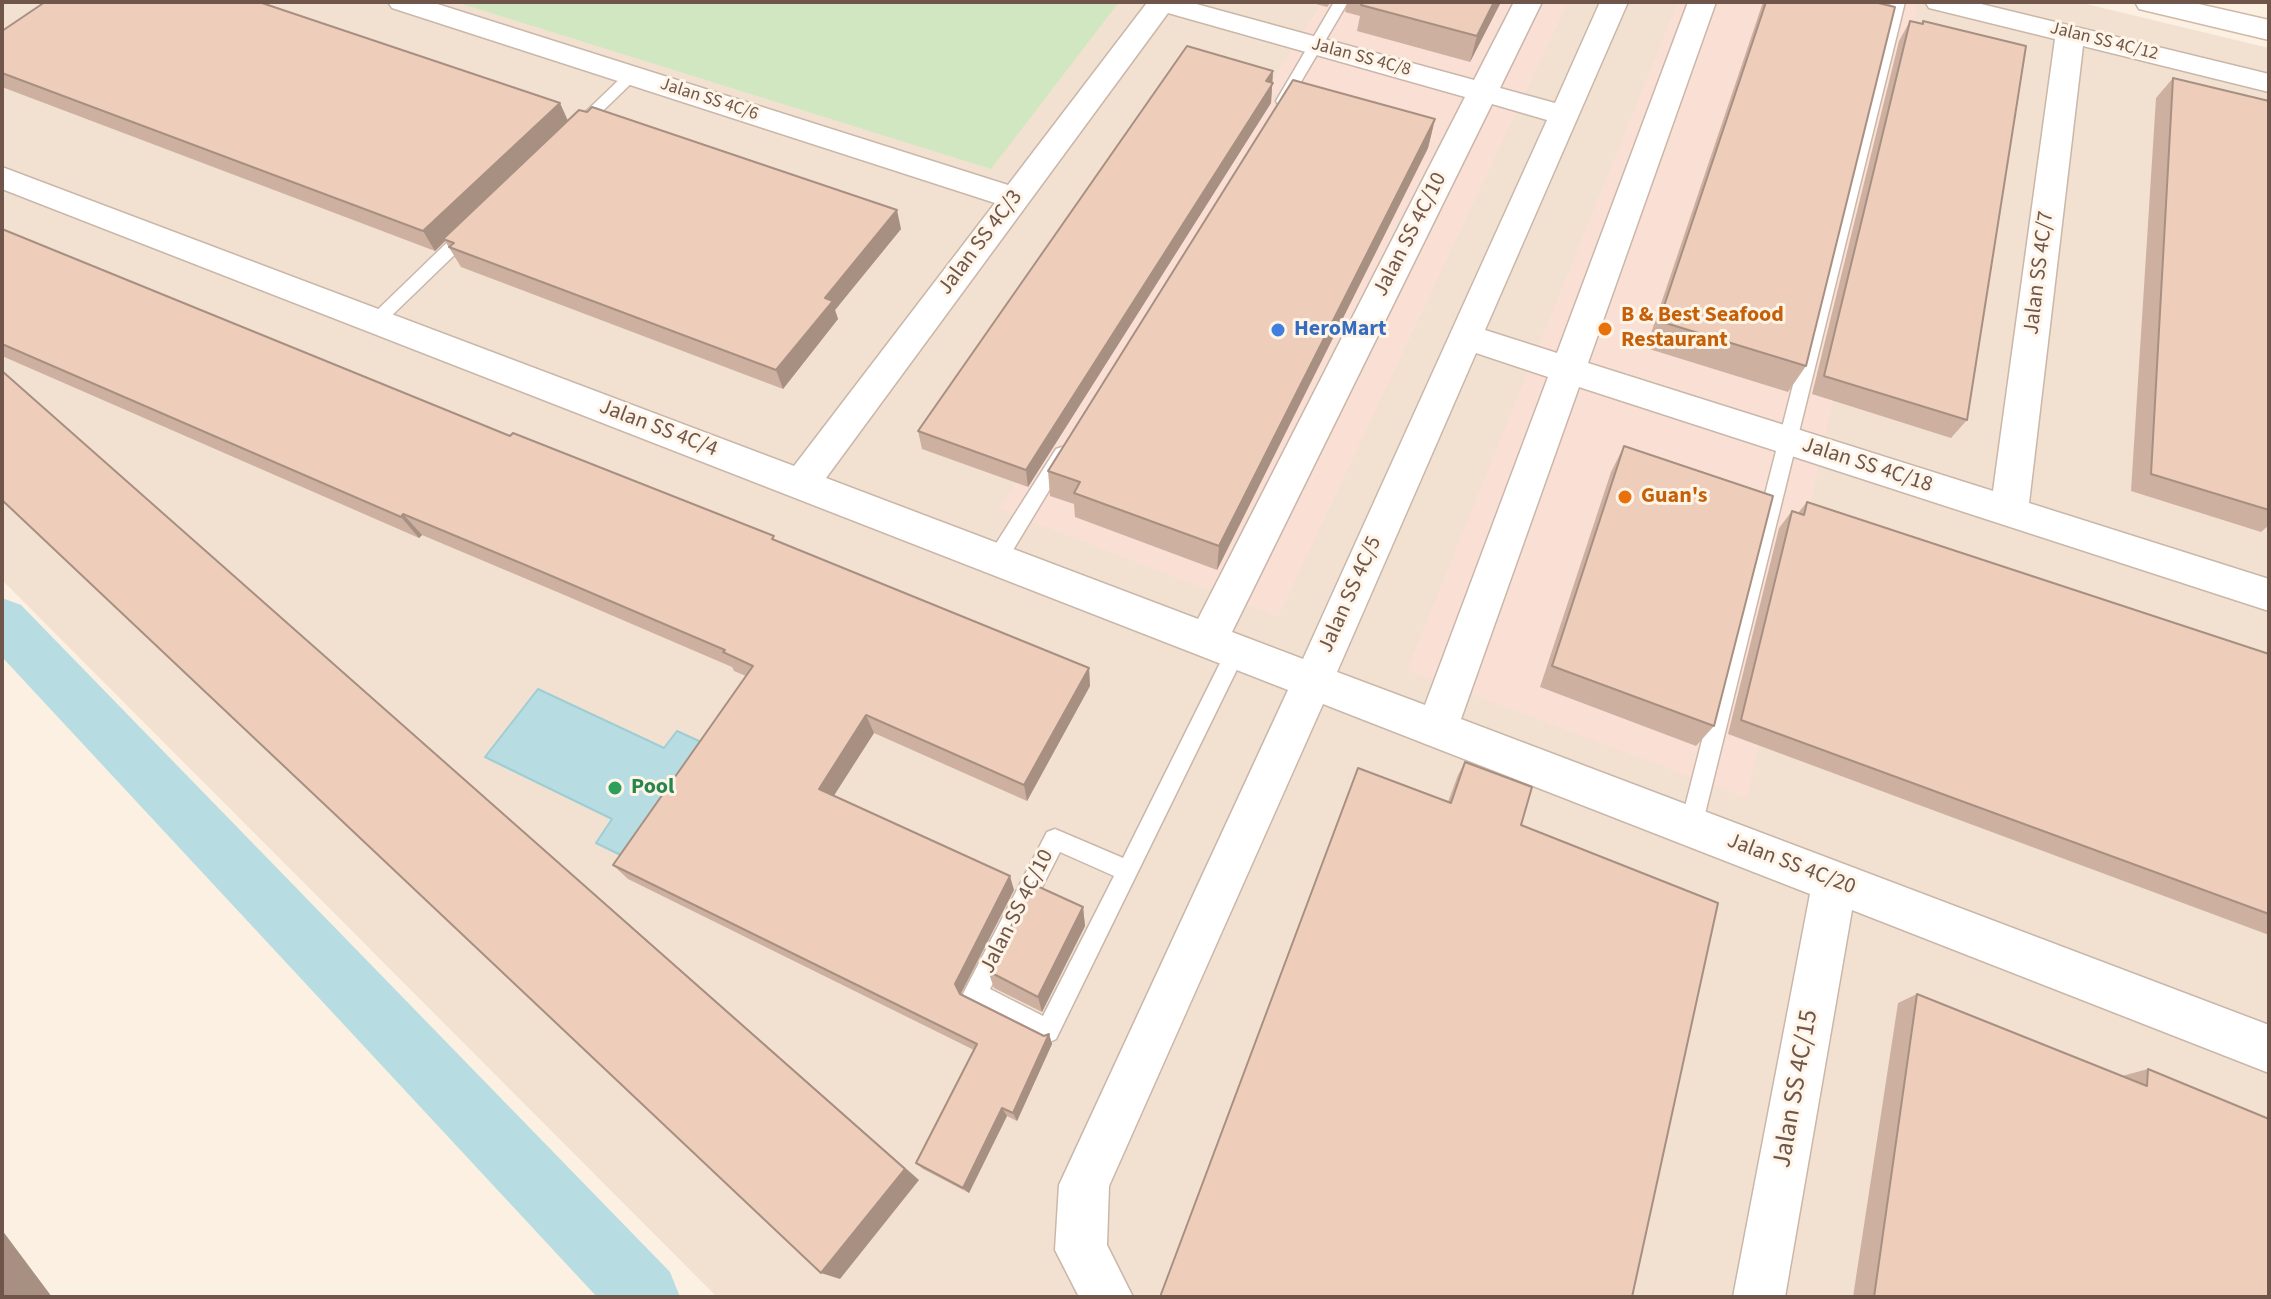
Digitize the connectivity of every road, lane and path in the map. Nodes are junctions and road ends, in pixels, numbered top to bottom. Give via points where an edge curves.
1 (402, 2) edge
2 (1160, 2) edge
3 (1341, 2) edge
4 (1528, 2) edge
5 (1614, 2) edge
6 (1702, 2) edge
7 (1898, 2) edge
8 (1939, 2) edge
9 (2150, 2) edge
10 (2269, 30) edge
11 (2070, 34) junction
12 (1316, 46) junction
13 (632, 75) junction
14 (2269, 83) edge
15 (1483, 92) junction
16 (1275, 114) edge
17 (1564, 115) junction
18 (568, 137) edge
19 (2, 177) edge
20 (1015, 198) junction
21 (480, 222) edge
22 (376, 321) junction
23 (1466, 337) junction
24 (1570, 371) junction
25 (1073, 438) edge
26 (1788, 441) junction
27 (801, 484) junction
28 (2009, 512) junction
29 (997, 559) junction
30 (2269, 595) edge
31 (1222, 646) junction
32 (1313, 681) junction
33 (1437, 728) junction
34 (1691, 826) junction
35 (1128, 871) junction
36 (1835, 881) junction
37 (2269, 1049) edge
38 (1107, 1297) edge
39 (1759, 1297) edge

1 - 13 street, Jalan SS 4C/6
2 - 12 street, Jalan SS 4C/8
2 - 20 street, Jalan SS 4C/3
3 - 12 lane
4 - 15 street, Jalan SS 4C/10
5 - 17 street, Jalan SS 4C/5
6 - 24 street
7 - 26 lane
8 - 11 street, Jalan SS 4C/12
9 - 10 street
11 - 14 street, Jalan SS 4C/12
11 - 28 street, Jalan SS 4C/7
12 - 15 street, Jalan SS 4C/8
12 - 16 lane
13 - 18 lane
13 - 20 street, Jalan SS 4C/6
15 - 17 street, Jalan SS 4C/8
15 - 31 street, Jalan SS 4C/10
17 - 23 street, Jalan SS 4C/5
19 - 22 street, Jalan SS 4C/4
20 - 27 street, Jalan SS 4C/3
21 - 22 lane
22 - 27 street, Jalan SS 4C/4
23 - 24 street, Jalan SS 4C/18
23 - 32 street, Jalan SS 4C/5
24 - 26 street, Jalan SS 4C/18
24 - 33 street
25 - 29 lane
26 - 28 street, Jalan SS 4C/18
26 - 34 lane
27 - 29 street, Jalan SS 4C/4
28 - 30 street, Jalan SS 4C/18
29 - 31 street, Jalan SS 4C/4
31 - 32 street, Jalan SS 4C/4
31 - 35 lane, Jalan SS 4C/10
32 - 33 street, Jalan SS 4C/20
32 - 38 street, Jalan SS 4C/5 via 1084,1185 1081,1250
33 - 34 street, Jalan SS 4C/20
34 - 36 street, Jalan SS 4C/20
35 - 35 lane, Jalan SS 4C/10 via 1048,1031 975,994 1055,839
36 - 37 street, Jalan SS 4C/20
36 - 39 street, Jalan SS 4C/15

